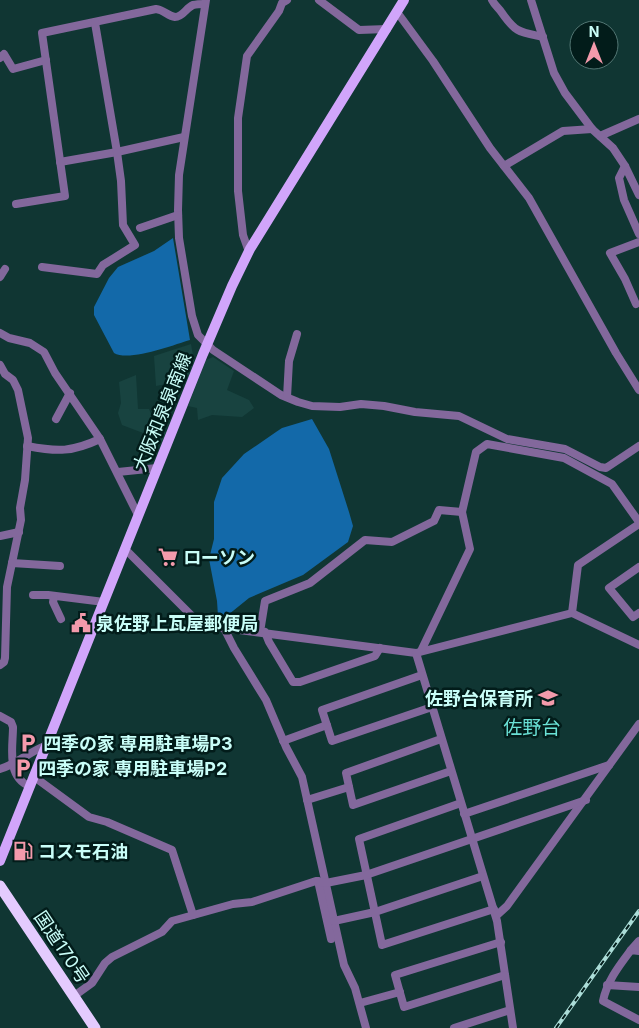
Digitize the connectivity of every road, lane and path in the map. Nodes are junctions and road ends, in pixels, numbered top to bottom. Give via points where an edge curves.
1 (158, 0) edge
2 (286, 0) edge
3 (319, 0) edge
4 (492, 0) edge
5 (531, 0) edge
6 (206, 2) edge
7 (399, 3) edge
8 (162, 10) junction
9 (94, 23) junction
10 (387, 29) junction
11 (543, 37) junction
12 (0, 58) edge
13 (46, 60) junction
14 (639, 119) edge
15 (592, 129) junction
16 (600, 136) junction
17 (184, 137) junction
18 (117, 152) junction
19 (60, 162) junction
20 (504, 166) junction
21 (625, 166) junction
22 (639, 195) edge
23 (16, 204) dead end
24 (178, 215) junction
25 (140, 228) dead end
26 (639, 234) edge
27 (639, 242) edge
28 (249, 252) junction
29 (42, 268) dead end
30 (5, 270) dead end
31 (0, 277) edge
32 (636, 298) edge
33 (0, 333) edge
34 (297, 334) dead end
35 (207, 344) junction
36 (0, 365) edge
37 (639, 390) edge
38 (70, 393) junction
39 (286, 397) junction
40 (56, 419) dead end
41 (100, 439) junction
42 (28, 446) junction
43 (639, 446) edge
44 (157, 468) junction
45 (118, 472) junction
46 (462, 512) junction
47 (138, 515) junction
48 (639, 523) edge
49 (19, 532) junction
50 (0, 536) edge
51 (125, 549) junction
52 (12, 562) junction
53 (60, 566) dead end
54 (639, 567) edge
55 (3, 596) edge
56 (33, 596) dead end
57 (54, 596) junction
58 (104, 602) junction
59 (572, 613) junction
60 (639, 613) edge
61 (61, 619) dead end
62 (224, 628) junction
63 (262, 632) junction
64 (639, 645) edge
65 (380, 648) junction
66 (418, 652) junction
67 (0, 665) edge
68 (422, 675) junction
69 (432, 707) junction
70 (0, 716) edge
71 (639, 724) edge
72 (327, 725) junction
73 (441, 739) junction
74 (283, 741) junction
75 (45, 746) junction
76 (12, 765) junction
77 (609, 765) junction
78 (0, 769) edge
79 (451, 772) junction
80 (31, 781) junction
81 (349, 787) junction
82 (307, 800) junction
83 (586, 800) junction
84 (461, 803) junction
85 (464, 814) junction
86 (471, 838) junction
87 (0, 861) edge
88 (366, 875) junction
89 (483, 876) junction
90 (322, 882) junction
91 (0, 886) edge
92 (375, 912) junction
93 (495, 912) junction
94 (193, 915) junction
95 (334, 921) junction
96 (331, 938) dead end
97 (639, 941) edge
98 (501, 942) junction
99 (635, 950) edge
100 (505, 975) junction
101 (607, 985) junction
102 (639, 987) edge
103 (400, 992) junction
104 (74, 996) junction
105 (360, 1003) junction
106 (510, 1010) junction
107 (639, 1020) edge
108 (94, 1028) edge
109 (366, 1028) edge
110 (454, 1028) edge
111 (513, 1028) edge

1 - 8 street
2 - 28 street via 247,56 238,118 238,182 243,235
3 - 10 street via 359,30
4 - 11 street via 508,23 523,32
5 - 11 street
6 - 8 street via 194,5 176,17
6 - 17 street
7 - 10 main road, 大阪和泉泉南線
7 - 20 street via 433,61
8 - 9 street
9 - 13 street via 42,33
9 - 18 street
10 - 28 main road, 大阪和泉泉南線
11 - 15 street via 554,72 565,93
12 - 13 street via 4,54 13,69
13 - 19 street
14 - 16 street
15 - 16 street
15 - 20 street via 563,131
16 - 21 street
17 - 18 street
17 - 24 street
18 - 19 street
18 - 29 street via 123,225 135,246 111,258 97,274
19 - 23 street via 65,196
20 - 37 street via 529,198
21 - 22 street
21 - 26 street via 618,178
24 - 25 street
24 - 35 street via 194,327
27 - 32 street via 610,253
28 - 35 main road, 大阪和泉泉南線
30 - 31 street
33 - 38 street via 30,343 44,352
34 - 39 street via 289,361
35 - 39 street
35 - 44 main road, 大阪和泉泉南線
36 - 42 street via 18,390
38 - 40 street
38 - 41 street
39 - 43 street via 312,406 376,405 459,416 507,439 565,449 606,468
41 - 42 street via 74,450
41 - 45 street
42 - 49 street
44 - 45 street
44 - 47 main road, 大阪和泉泉南線
45 - 47 street
46 - 48 street via 476,452 487,444 552,455 572,463 612,484
46 - 63 street via 439,510 434,521 392,542 365,540 310,583 265,601
46 - 66 street via 470,549
47 - 51 main road, 大阪和泉泉南線
48 - 59 street via 578,565
49 - 50 street
49 - 52 street
51 - 58 main road, 大阪和泉泉南線
51 - 62 street via 195,620
52 - 53 street
52 - 55 street
54 - 60 street via 609,588 633,618
55 - 67 street via 5,658
56 - 57 street
57 - 58 street
57 - 61 street
58 - 75 main road, 大阪和泉泉南線
59 - 64 street
59 - 66 street
62 - 63 street
62 - 74 street via 266,700
63 - 65 street
63 - 65 street via 293,682 375,656
65 - 66 street
66 - 68 street
68 - 69 street
68 - 72 street via 322,710
69 - 72 street via 332,741
69 - 73 street
70 - 76 street via 12,726
71 - 77 street
72 - 74 street
73 - 79 street
73 - 81 street via 346,773
74 - 82 street via 302,777
75 - 76 street
75 - 80 main road, 大阪和泉泉南線
76 - 78 street
76 - 80 street via 18,778
77 - 83 street
77 - 85 street
79 - 81 street via 353,805
79 - 84 street
80 - 87 main road, 大阪和泉泉南線
80 - 94 street via 89,817 172,850
81 - 82 street
82 - 90 street
83 - 86 street
83 - 93 street via 507,906
84 - 85 street
84 - 88 street via 359,839
85 - 86 street
86 - 88 street
86 - 89 street
88 - 90 street
88 - 92 street
89 - 92 street
89 - 93 street
90 - 94 street
90 - 95 street
90 - 96 street
91 - 104 highway, 国道170号
92 - 93 street via 382,945
92 - 95 street
93 - 98 street
94 - 104 street via 172,921 162,932 112,957 92,982
95 - 105 street via 344,965
97 - 99 street
98 - 100 street
98 - 103 street via 395,975
99 - 101 street
100 - 103 street via 404,1007
100 - 106 street
101 - 102 street
101 - 107 street via 603,1001
103 - 105 street
104 - 108 highway, 国道170号
105 - 109 street
106 - 110 street
106 - 111 street

